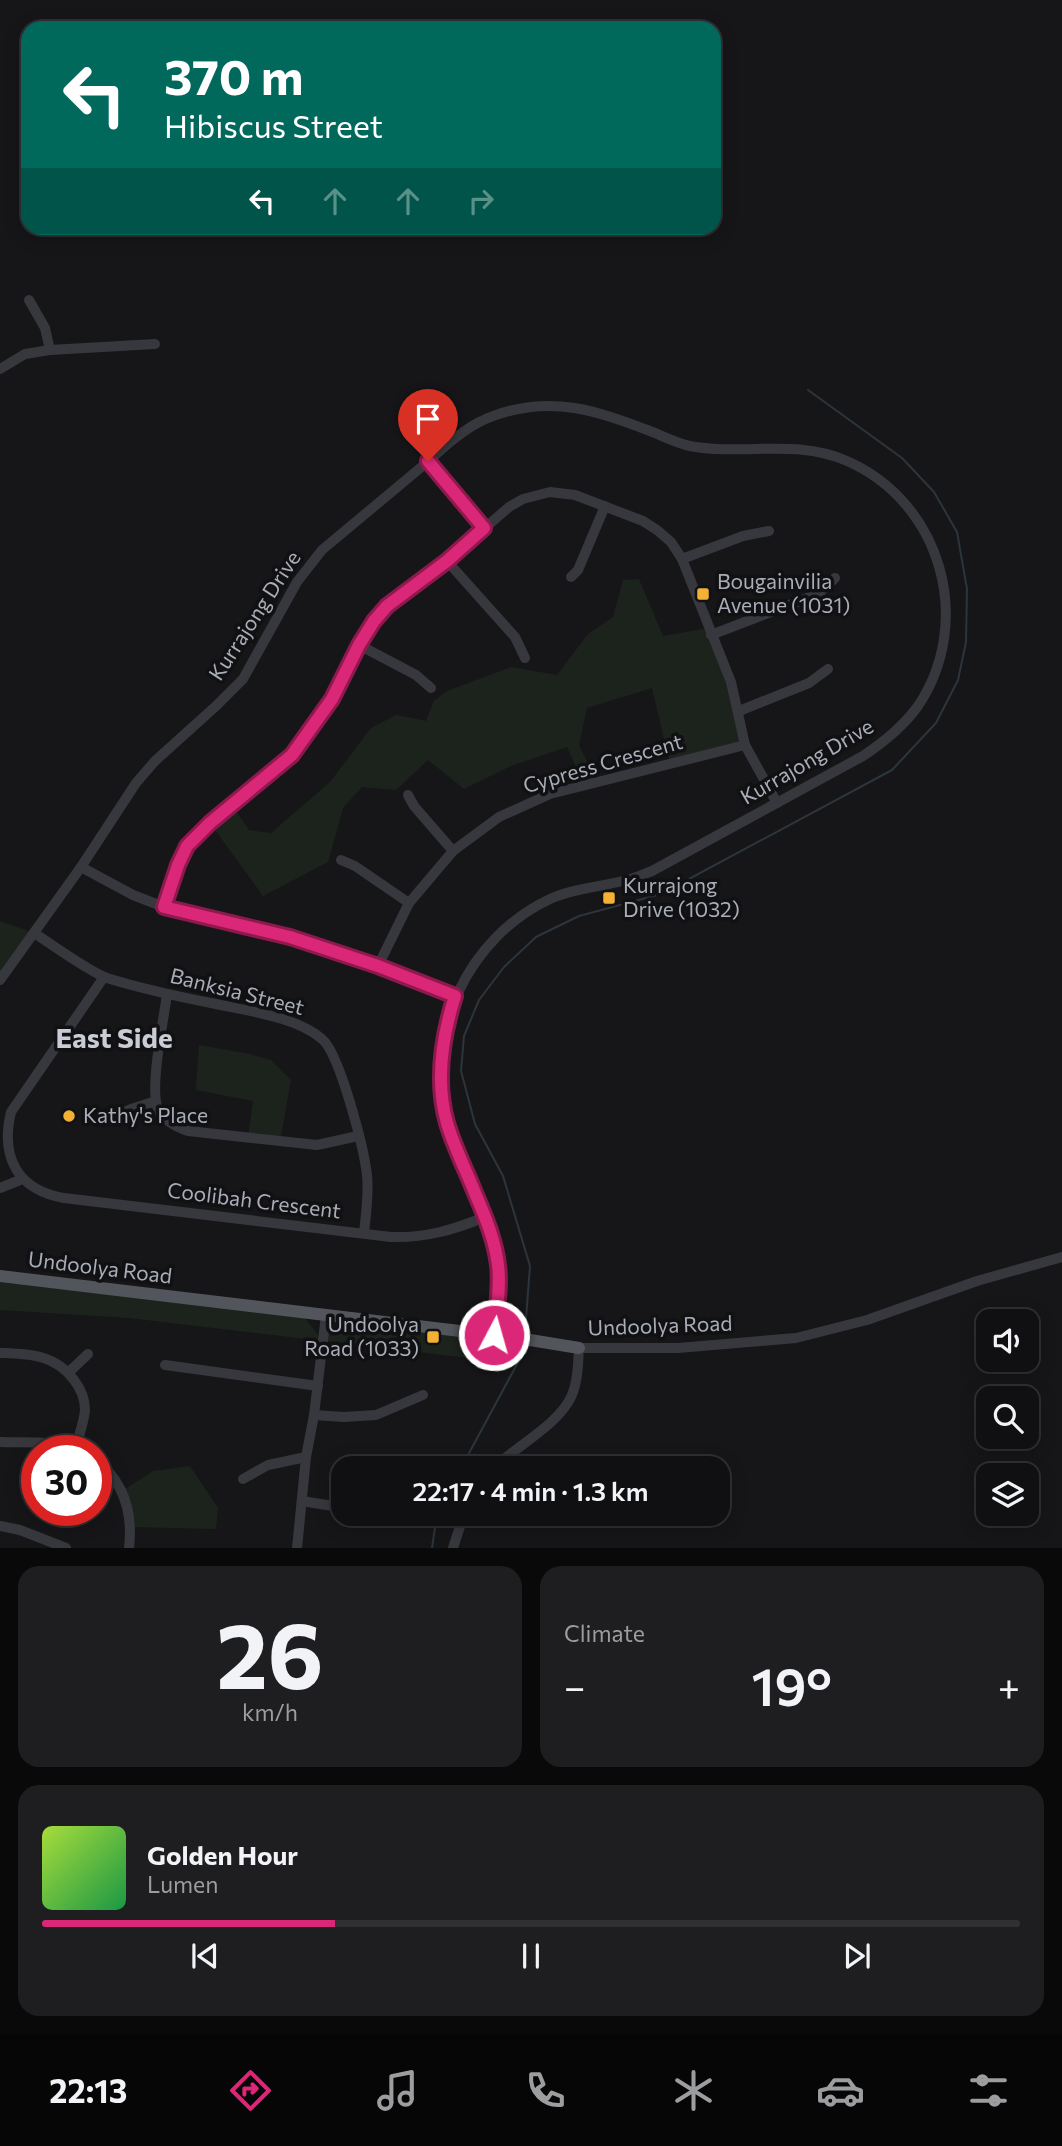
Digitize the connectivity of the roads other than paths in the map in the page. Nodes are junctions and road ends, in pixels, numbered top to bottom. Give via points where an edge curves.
1 (29, 300) dead end
2 (155, 344) dead end
3 (50, 350) junction
4 (0, 369) edge
5 (428, 461) junction
6 (605, 506) junction
7 (484, 528) junction
8 (769, 531) dead end
9 (682, 559) junction
10 (447, 561) junction
11 (571, 577) dead end
12 (835, 578) dead end
13 (711, 635) junction
14 (359, 645) junction
15 (525, 659) dead end
16 (828, 669) dead end
17 (431, 688) dead end
18 (738, 711) junction
19 (745, 745) junction
20 (408, 795) dead end
21 (777, 803) junction
22 (453, 851) junction
23 (341, 860) dead end
24 (80, 867) junction
25 (409, 903) junction
26 (164, 907) junction
27 (34, 933) junction
28 (378, 966) junction
29 (104, 977) junction
30 (0, 980) edge
31 (167, 994) junction
32 (455, 996) junction
33 (156, 1101) junction
34 (112, 1118) dead end
35 (358, 1136) junction
36 (2, 1142) edge
37 (20, 1180) junction
38 (0, 1188) edge
39 (485, 1217) junction
40 (365, 1233) junction
41 (1062, 1257) edge
42 (0, 1276) edge
43 (326, 1315) junction
44 (494, 1335) junction
45 (579, 1348) junction
46 (0, 1353) edge
47 (88, 1354) dead end
48 (165, 1365) dead end
49 (69, 1373) junction
50 (318, 1385) junction
51 (423, 1395) dead end
52 (314, 1415) junction
53 (81, 1435) edge
54 (0, 1442) edge
55 (21, 1444) edge
56 (509, 1456) edge
57 (306, 1457) junction
58 (112, 1475) edge
59 (243, 1479) dead end
60 (302, 1501) junction
61 (331, 1506) edge
62 (0, 1526) edge
63 (460, 1526) edge
64 (66, 1548) edge
65 (129, 1548) edge
66 (297, 1548) edge
67 (453, 1548) edge

1 - 3 street via 45,328
2 - 3 street
3 - 4 street via 25,354
5 - 7 street
5 - 21 street, Kurrajong Drive via 475,424 513,410 554,405 595,411 688,446 797,448 823,453 864,470 898,496 925,530 941,568 946,619 936,669 898,730
5 - 24 street, Kurrajong Drive via 321,550 243,678 152,763
6 - 7 street via 550,492 523,499
6 - 9 street via 657,530
6 - 11 street
7 - 10 street
8 - 9 street
9 - 13 street
10 - 14 street via 387,606
10 - 15 street via 515,638
12 - 13 street via 818,594
13 - 18 street
14 - 17 street
14 - 26 street via 332,699 292,755 187,846
16 - 18 street via 809,683
18 - 19 street
19 - 21 street
19 - 22 street, Cypress Crescent via 550,794 499,817
20 - 22 street
21 - 32 street, Kurrajong Drive via 652,871 551,898 512,923 481,955
22 - 25 street, Cypress Crescent
23 - 25 street
24 - 26 street
24 - 27 street, Kurrajong Drive
25 - 28 street, Cypress Crescent
26 - 28 street via 290,937
27 - 29 street, Banksia Street
27 - 30 street, Kurrajong Drive
28 - 32 street
29 - 31 street, Banksia Street
29 - 36 street via 11,1112
31 - 33 street
31 - 35 street, Banksia Street via 265,1014 322,1038 338,1065
32 - 39 street, Kurrajong Drive via 443,1039 443,1105
33 - 34 street
33 - 35 street via 165,1119 188,1131 317,1145
35 - 40 street, Banksia Street via 367,1175
36 - 37 street
37 - 38 street
37 - 40 street, Coolibah Crescent via 64,1198
39 - 40 street, Coolibah Crescent via 428,1236
39 - 44 street, Kurrajong Drive via 498,1267
41 - 45 street, Undoolya Road via 796,1338 678,1348
42 - 43 main road, Undoolya Road
43 - 44 main road, Undoolya Road
43 - 50 street
44 - 45 main road, Undoolya Road
45 - 56 street via 570,1400
46 - 49 street via 48,1358
47 - 49 street
48 - 50 street
49 - 53 street via 84,1401
50 - 52 street
51 - 52 street via 376,1415
52 - 57 street
54 - 55 street
57 - 59 street via 268,1465
57 - 60 street
58 - 65 street via 126,1500
60 - 61 street
60 - 66 street
62 - 64 street
63 - 67 street

